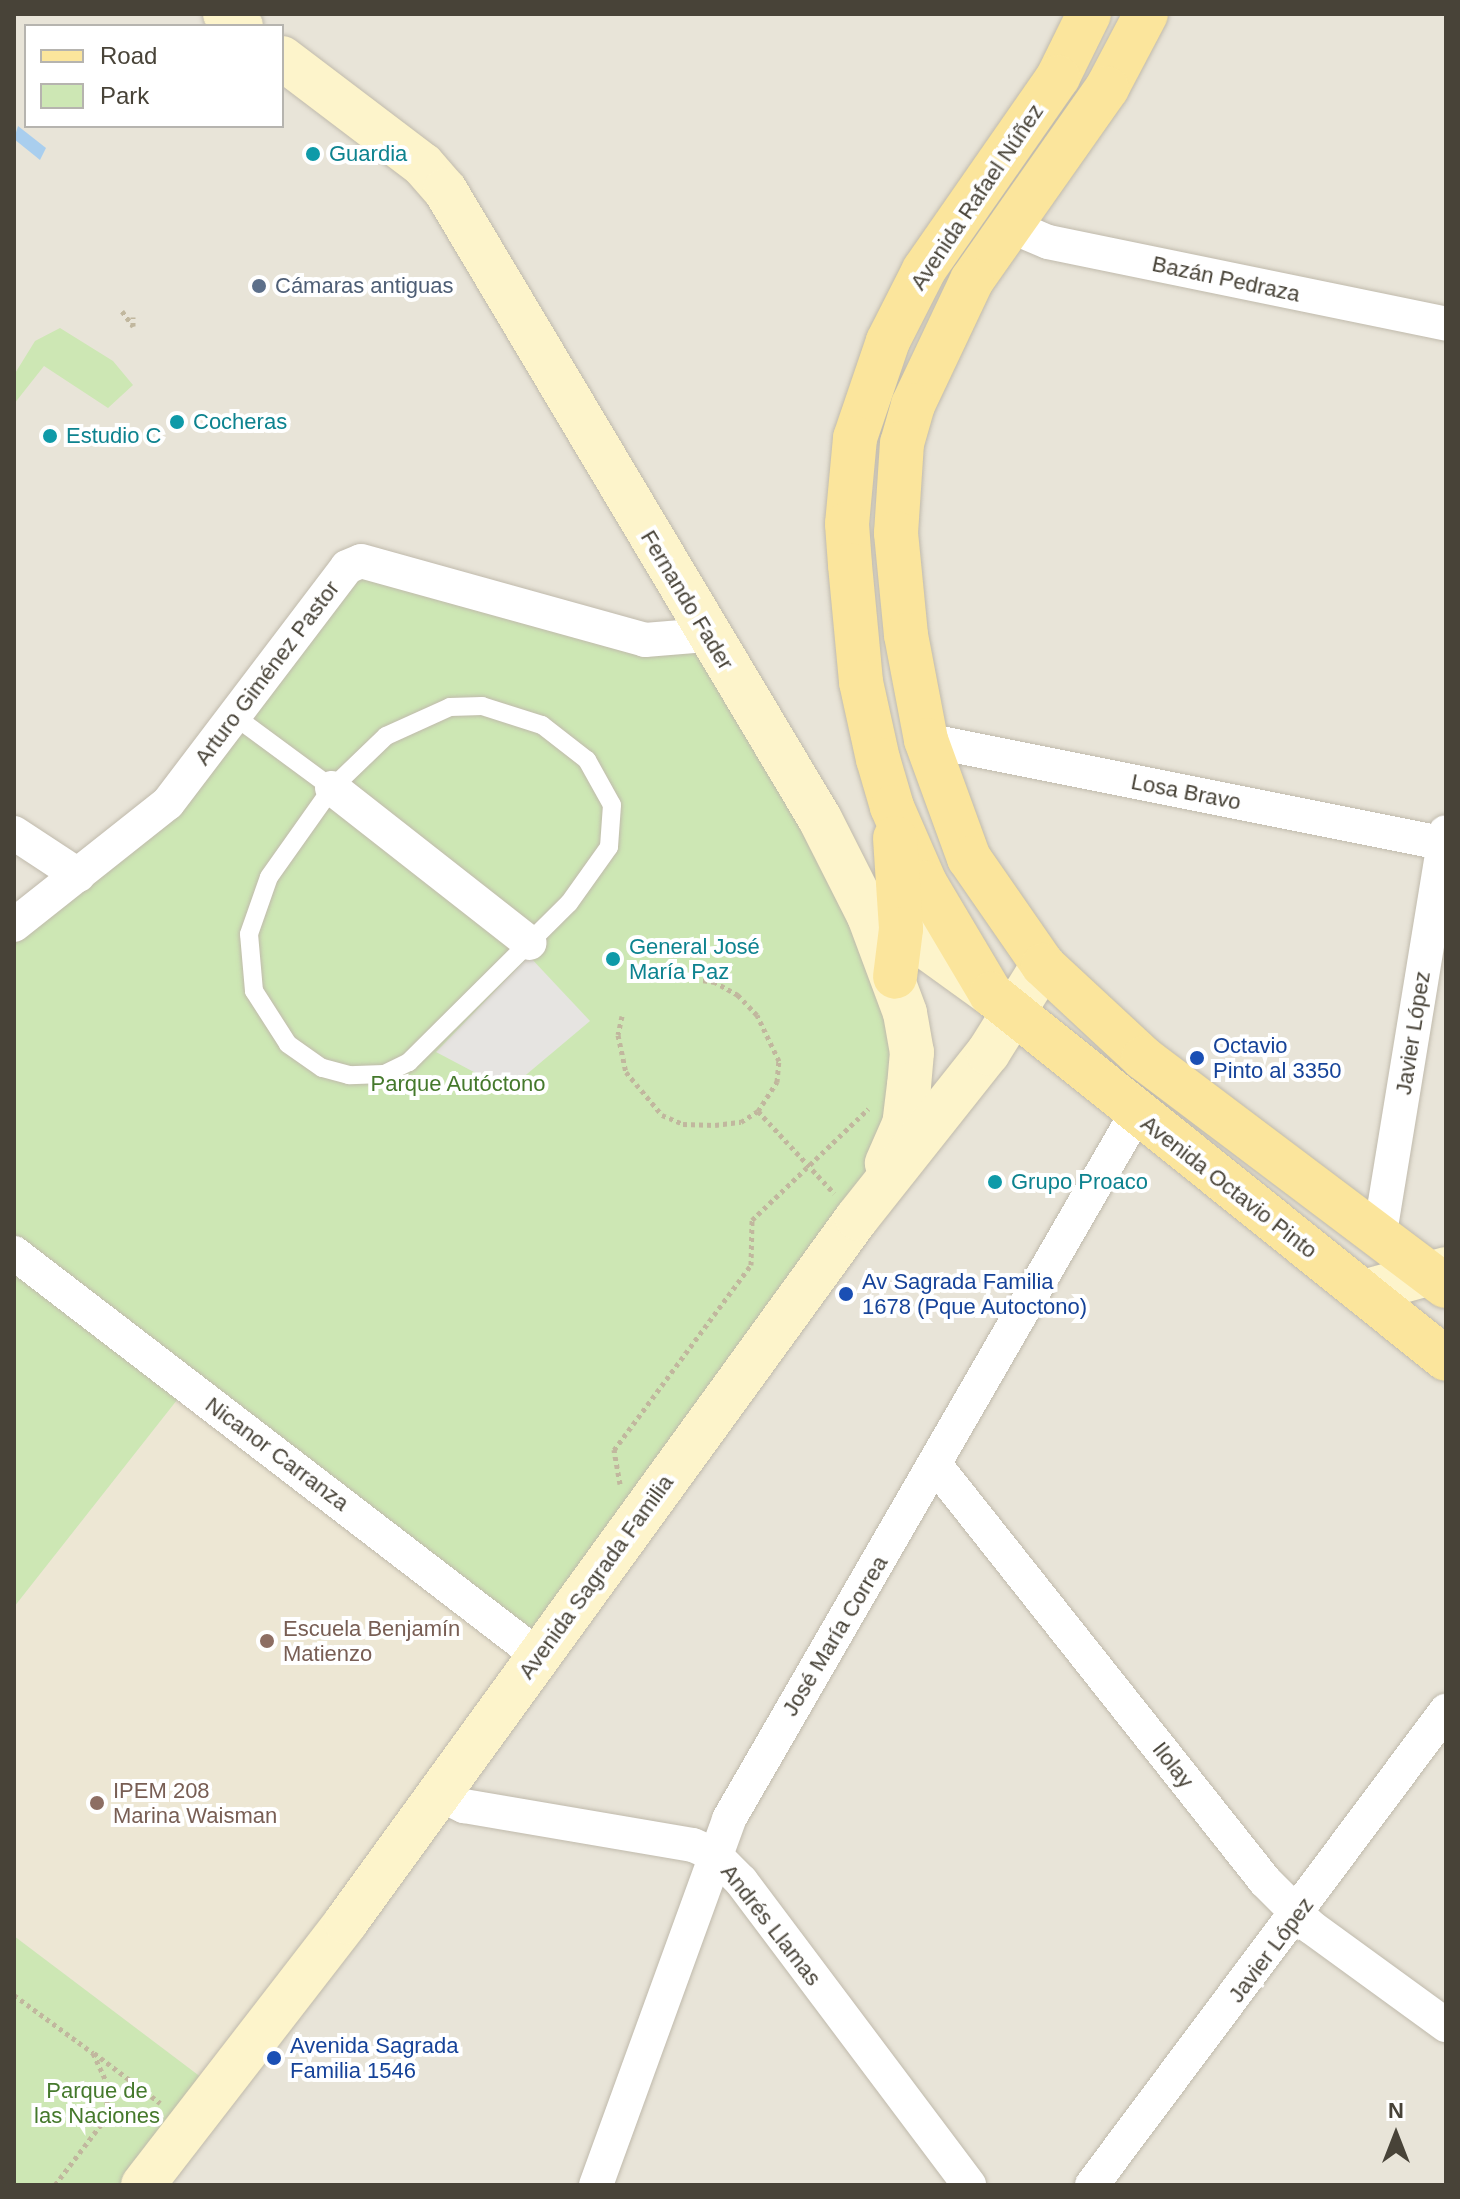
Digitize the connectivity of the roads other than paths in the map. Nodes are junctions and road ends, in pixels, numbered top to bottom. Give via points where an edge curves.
1 (1089, 14) edge
2 (1146, 14) edge
3 (284, 60) edge
4 (1008, 225) junction
5 (1446, 324) edge
6 (706, 635) junction
7 (233, 715) junction
8 (926, 740) junction
9 (332, 788) junction
10 (892, 807) junction
11 (820, 819) junction
12 (14, 833) edge
13 (1445, 840) edge
14 (78, 875) junction
15 (14, 925) edge
16 (901, 929) junction
17 (530, 943) junction
18 (1043, 965) junction
19 (895, 977) junction
20 (1003, 1004) junction
21 (1136, 1114) junction
22 (841, 1200) junction
23 (1380, 1233) junction
24 (14, 1253) edge
25 (1440, 1276) edge
26 (1363, 1292) junction
27 (1446, 1359) edge
28 (936, 1466) junction
29 (539, 1656) junction
30 (1446, 1711) edge
31 (439, 1794) junction
32 (715, 1855) junction
33 (1300, 1913) junction
34 (1446, 2025) edge
35 (143, 2185) edge
36 (596, 2185) edge
37 (969, 2185) edge
38 (1092, 2185) edge

1 - 10 main road, Avenida Rafael Núñez via 1058,77 924,270 888,341 855,438 847,524 853,609 861,682
2 - 4 main road, Avenida Rafael Núñez via 1107,88
3 - 6 main road, Fernando Fader via 423,165 445,190
4 - 5 street, Bazán Pedraza via 1048,242
4 - 8 main road, Avenida Rafael Núñez via 949,325 902,443 896,533 906,635
6 - 7 street, Arturo Giménez Pastor via 645,640 361,561 347,567
6 - 11 main road, Fernando Fader
7 - 9 lane
7 - 14 street, Arturo Giménez Pastor via 168,803
8 - 13 street, Losa Bravo
8 - 18 main road, Avenida Rafael Núñez via 969,858
9 - 17 street
9 - 17 lane via 386,736 450,707 482,706 509,713 565,738 602,781 612,805 609,847 569,903
9 - 17 lane via 269,877 249,934 254,991 288,1044 322,1068 349,1075 384,1074 409,1062
10 - 16 main road
10 - 20 main road, Avenida Rafael Núñez via 925,883
11 - 16 main road
11 - 19 main road, Fernando Fader
12 - 14 street
13 - 23 street, Javier López
14 - 15 street, Arturo Giménez Pastor
16 - 19 main road
16 - 20 main road
18 - 20 main road, Avenida Sagrada Familia
18 - 23 main road via 1143,1058
19 - 22 main road, Fernando Fader via 912,1052 904,1124
20 - 21 main road, Avenida Octavio Pinto
20 - 22 main road, Avenida Sagrada Familia
21 - 26 main road, Avenida Octavio Pinto
21 - 28 street, José María Correa
22 - 29 main road, Avenida Sagrada Familia
23 - 25 main road
24 - 29 street, Nicanor Carranza
25 - 26 main road
26 - 27 main road, Avenida Octavio Pinto
28 - 32 street, José María Correa via 743,1791
28 - 33 street, Ilolay via 1265,1881
29 - 31 main road, Avenida Sagrada Familia
30 - 33 street, Javier López
31 - 32 street, Andrés Llamas via 464,1806 693,1845
31 - 35 main road, Avenida Sagrada Familia
32 - 36 street, José María Correa
32 - 37 street, Andrés Llamas via 741,1881
33 - 34 street, Ilolay
33 - 38 street, Javier López

